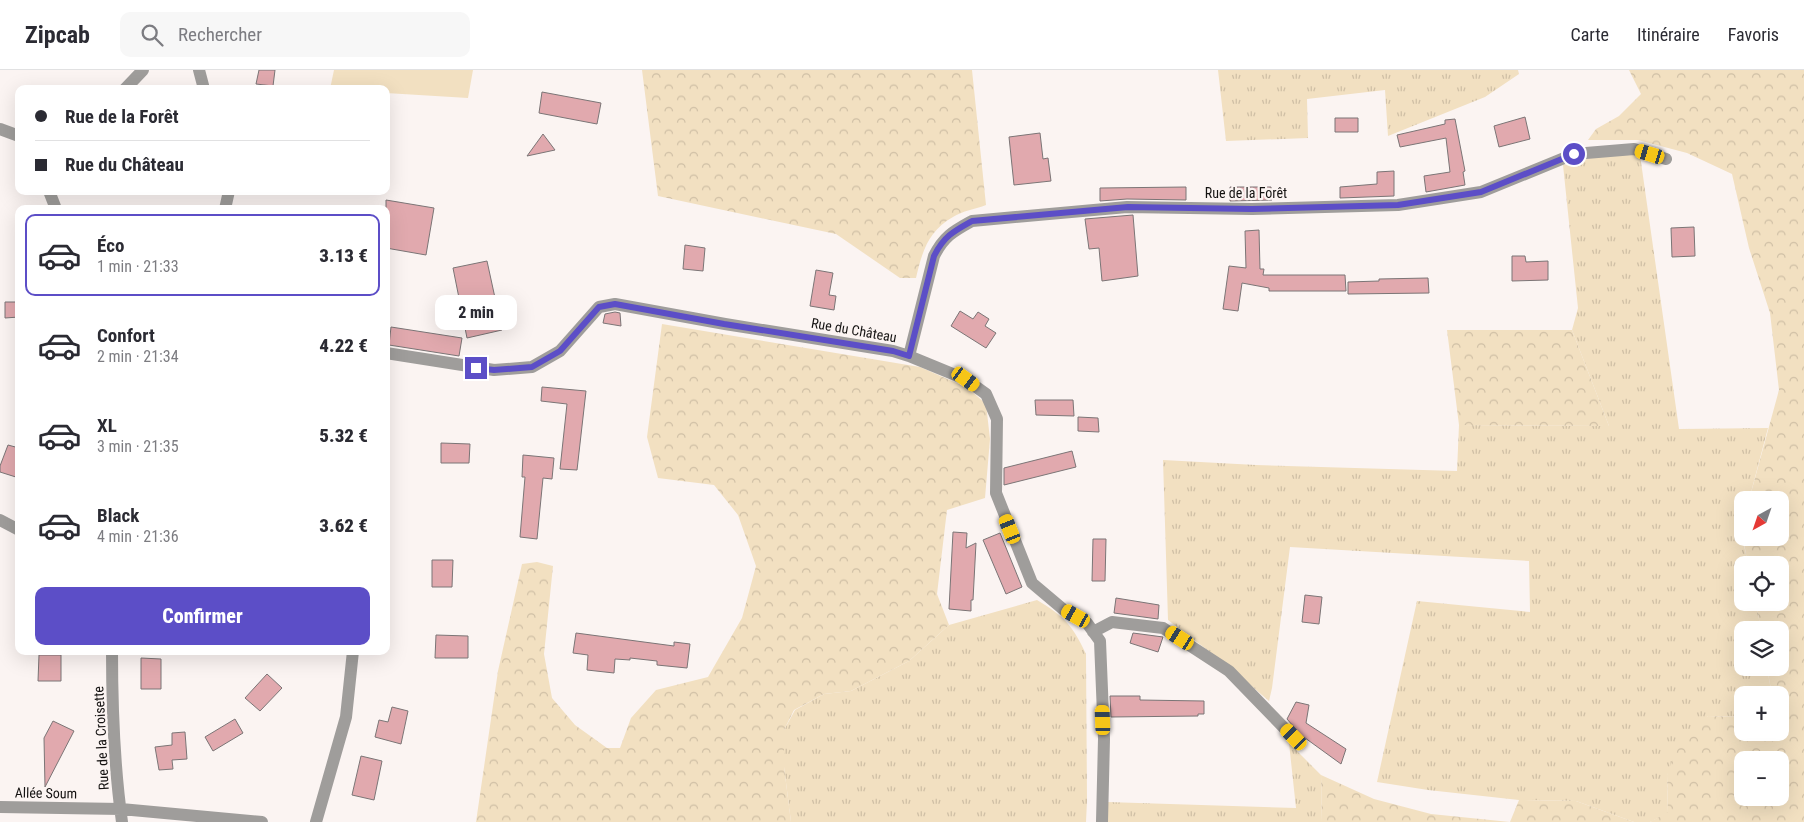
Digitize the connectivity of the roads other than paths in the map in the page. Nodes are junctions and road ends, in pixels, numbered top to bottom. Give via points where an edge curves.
1 (143, 70) edge
2 (199, 70) edge
3 (129, 85) edge
4 (203, 85) edge
5 (0, 129) edge
6 (15, 135) edge
7 (1666, 159) dead end
8 (390, 354) edge
9 (909, 356) junction
10 (0, 520) edge
11 (15, 528) edge
12 (1093, 632) junction
13 (112, 655) edge
14 (353, 655) edge
15 (1294, 737) dead end
16 (0, 807) edge
17 (121, 816) edge
18 (262, 822) edge
19 (316, 822) edge
20 (1102, 822) edge

1 - 3 street
2 - 4 street
5 - 6 street
7 - 9 street, Rue de la Forêt via 1634,149 1574,154 1481,192 1398,205 1252,209 1128,207 972,221 951,233 934,256
8 - 9 street, Rue du Château via 494,370 532,367 560,351 599,307 615,304
9 - 12 street, Rue du Château via 966,379 986,394 997,419 996,493 1032,583 1064,610 1087,623
10 - 11 street
12 - 15 street via 1112,622 1163,628 1229,671
12 - 20 street via 1100,641 1104,739
13 - 17 street, Rue de la Croisette
14 - 19 street via 346,717
16 - 17 street, Allée Soum
17 - 18 street, Allée Soum

